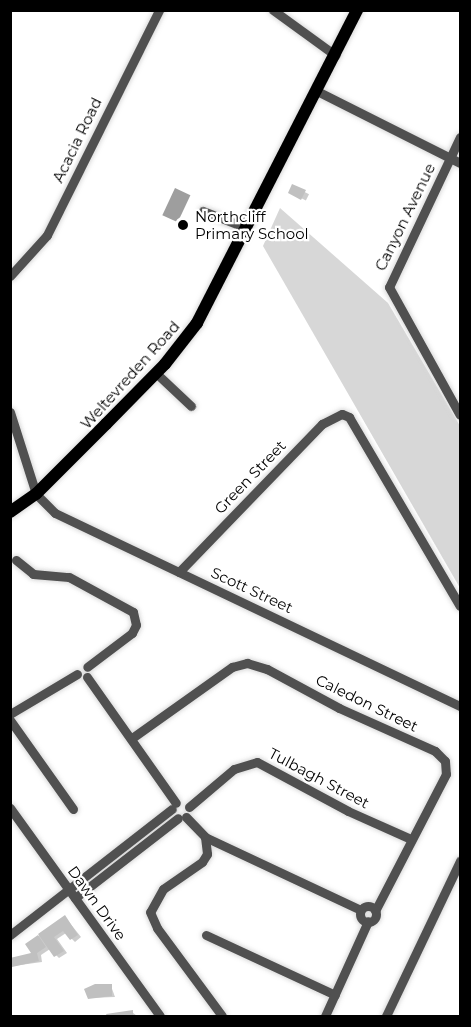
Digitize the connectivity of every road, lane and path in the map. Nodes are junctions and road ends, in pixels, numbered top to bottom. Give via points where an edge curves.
1 (159, 10) edge
2 (273, 10) edge
3 (357, 10) edge
4 (284, 14) edge
5 (335, 55) junction
6 (317, 91) junction
7 (460, 137) edge
8 (450, 158) junction
9 (460, 163) edge
10 (203, 211) dead end
11 (247, 228) junction
12 (10, 276) edge
13 (156, 373) junction
14 (191, 406) dead end
15 (10, 412) edge
16 (460, 415) edge
17 (36, 494) junction
18 (10, 512) edge
19 (16, 560) dead end
20 (179, 572) junction
21 (460, 606) edge
22 (87, 667) junction
23 (77, 674) junction
24 (87, 677) junction
25 (460, 706) edge
26 (10, 714) edge
27 (10, 720) edge
28 (132, 738) junction
29 (174, 806) junction
30 (189, 807) junction
31 (10, 808) edge
32 (73, 809) dead end
33 (182, 818) junction
34 (205, 837) junction
35 (411, 839) junction
36 (460, 861) edge
37 (105, 867) junction
38 (69, 889) junction
39 (75, 898) junction
40 (361, 910) junction
41 (375, 911) junction
42 (368, 921) junction
43 (10, 935) edge
44 (206, 935) dead end
45 (335, 995) junction
46 (160, 1017) edge
47 (222, 1017) edge
48 (326, 1017) edge
49 (386, 1017) edge

1 - 12 street, Acacia Road via 47,235
2 - 4 street
3 - 5 main road, Weltevreden Road
4 - 5 street
5 - 6 main road, Weltevreden Road
6 - 8 street
6 - 11 main road, Weltevreden Road
7 - 8 street
8 - 9 street
8 - 16 street, Canyon Avenue via 390,286
10 - 11 street
11 - 13 main road, Weltevreden Road via 202,314
13 - 14 street
13 - 17 main road, Weltevreden Road
15 - 17 street
17 - 18 main road, Weltevreden Road
17 - 20 street, Scott Street via 55,513
19 - 22 street via 33,574 69,577 133,612 136,625 132,633
20 - 21 street, Green Street via 322,424 337,414 348,417
20 - 25 street, Scott Street
22 - 23 street via 79,667
22 - 24 street
23 - 24 street
23 - 26 street
24 - 28 street
27 - 32 street
28 - 29 street
28 - 35 street, Caledon Street via 232,667 259,666 441,756 446,774
29 - 30 street via 184,802
29 - 33 street
29 - 37 street
30 - 33 street
30 - 35 street, Tulbagh Street via 234,769 257,762 348,811
31 - 38 street, Dawn Drive
33 - 34 street
33 - 37 street
34 - 40 street
34 - 47 street via 207,854 202,862 163,889 150,912
35 - 41 street, Caledon Street
36 - 49 street
37 - 38 street
37 - 39 street
38 - 39 street, Dawn Drive
38 - 43 street
39 - 46 street, Dawn Drive
40 - 41 street via 369,906
40 - 42 street via 361,918
41 - 42 street via 375,917
42 - 45 street
44 - 45 street
45 - 48 street

